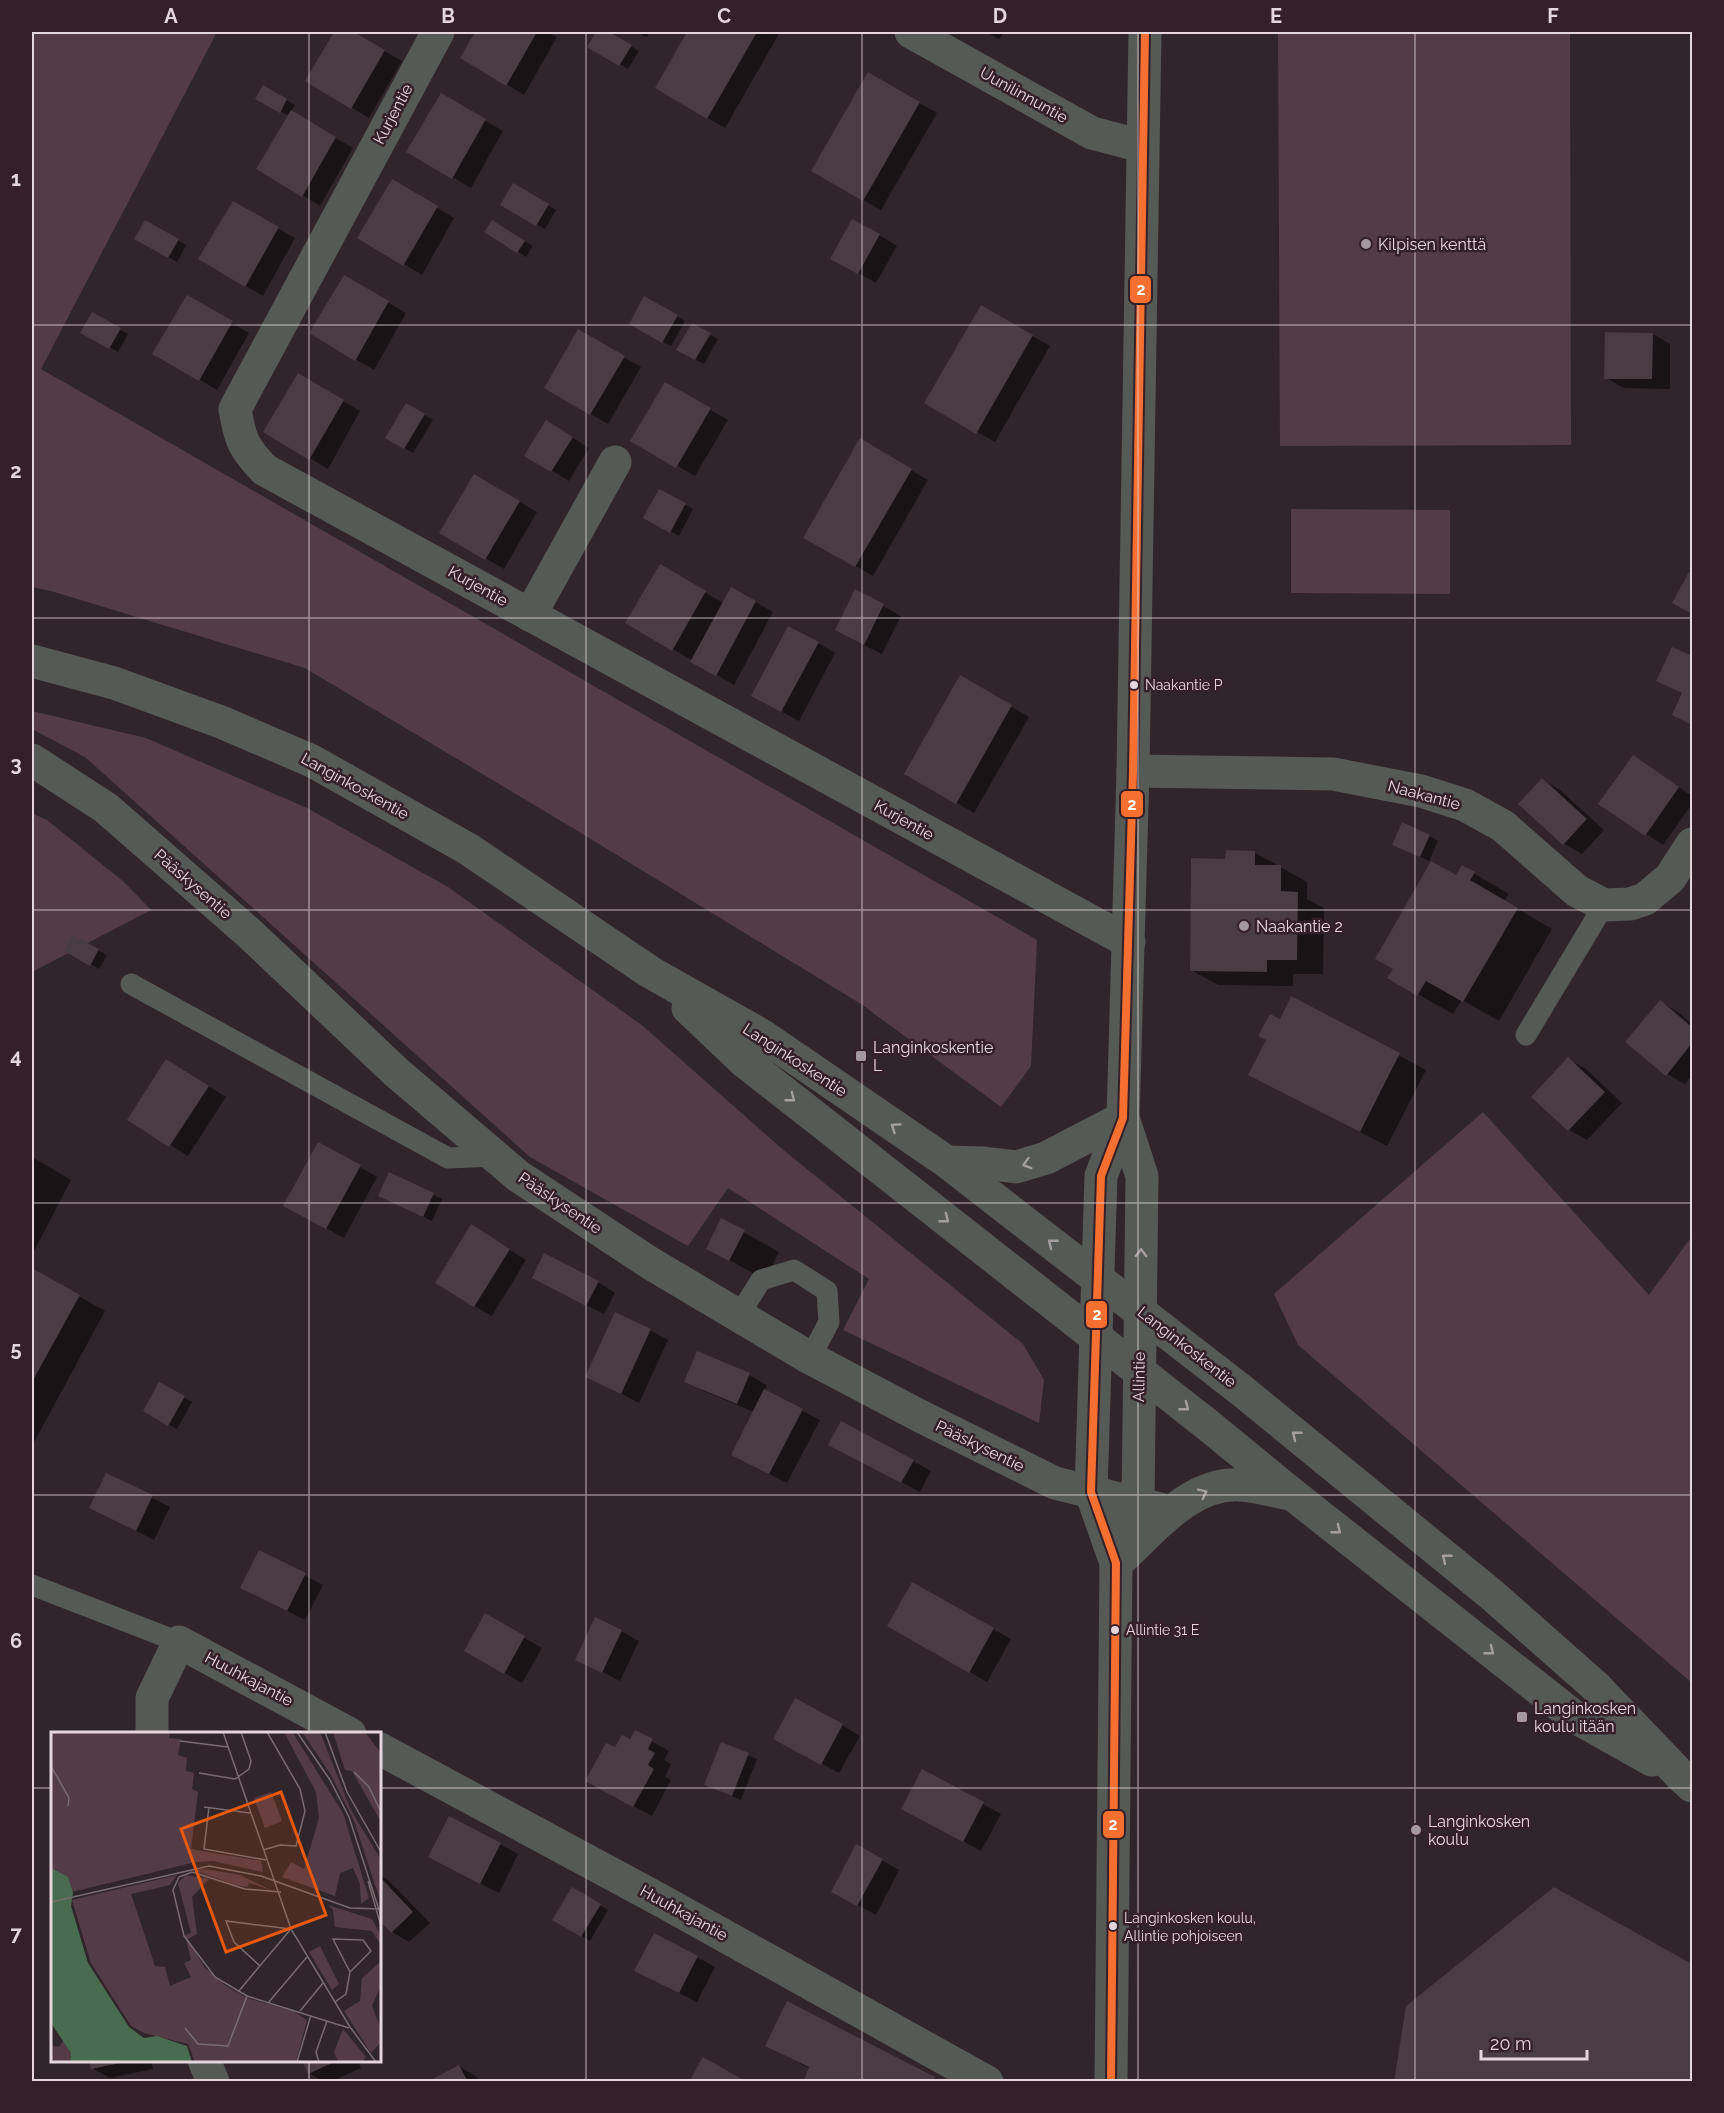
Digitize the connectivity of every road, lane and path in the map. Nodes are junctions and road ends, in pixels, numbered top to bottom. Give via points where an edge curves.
1 (438, 32) edge
2 (911, 32) edge
3 (1145, 32) edge
4 (1143, 146) junction
5 (615, 462) dead end
6 (530, 615) junction
7 (32, 661) edge
8 (32, 760) edge
9 (1134, 771) junction
10 (1692, 844) edge
11 (1605, 905) junction
12 (1129, 942) junction
13 (650, 972) junction
14 (131, 984) dead end
15 (1526, 1035) dead end
16 (1123, 1118) junction
17 (496, 1156) junction
18 (947, 1162) junction
19 (1098, 1279) junction
20 (1140, 1311) junction
21 (739, 1315) junction
22 (1096, 1337) junction
23 (810, 1358) junction
24 (1139, 1371) junction
25 (1091, 1492) junction
26 (1292, 1494) junction
27 (1138, 1503) junction
28 (1172, 1512) junction
29 (1116, 1563) junction
30 (32, 1585) edge
31 (179, 1642) junction
32 (152, 1732) edge
33 (346, 1732) edge
34 (381, 1750) edge
35 (1687, 1782) edge
36 (204, 2062) edge
37 (213, 2082) edge
38 (987, 2082) edge
39 (1111, 2082) edge

1 - 6 street, Kurjentie via 235,409 240,437 265,470
2 - 4 street, Uunilinnuntie via 1092,133
3 - 4 street, Allintie
4 - 9 street, Allintie
5 - 6 street
6 - 12 street, Kurjentie
7 - 13 street, Langinkoskentie via 114,683 312,761 468,849
8 - 17 street, Pääskysentie via 106,808 249,933 396,1072
9 - 11 street, Naakantie via 1333,774 1421,791 1465,805 1503,826 1577,891
9 - 12 street, Allintie
10 - 11 street via 1670,878 1646,899
11 - 15 lane
12 - 16 street, Allintie
18 -> 13 street, Langinkoskentie via 763,1036
13 -> 22 street, Langinkoskentie via 745,1062
14 - 17 lane via 448,1158
16 -> 18 street via 1046,1158 1016,1167
16 - 19 street, Allintie via 1101,1176
20 -> 16 street, Allintie via 1142,1176
17 - 21 street, Pääskysentie via 518,1176 650,1263
19 -> 18 street, Langinkoskentie
19 - 20 street, Langinkoskentie
19 - 22 street, Allintie
20 - 24 street, Allintie
35 -> 20 street, Langinkoskentie via 1594,1685 1492,1595
21 - 23 street, Pääskysentie
21 - 23 lane via 761,1280 794,1270 827,1291 829,1322
22 - 24 street, Langinkoskentie
22 - 25 street, Allintie
23 - 25 street, Pääskysentie via 1055,1483
24 -> 26 street, Langinkoskentie
24 - 27 street, Allintie
25 - 27 street, Pääskysentie
25 - 29 street, Allintie
28 -> 26 street via 1214,1488 1239,1485
26 -> 35 street, Langinkoskentie via 1572,1715
27 - 28 street, Pääskysentie
27 - 29 street, Allintie
28 - 29 street
29 - 39 street, Allintie
30 - 31 lane, Huuhkajantie
31 - 32 street via 152,1698
31 - 33 street, Huuhkajantie
34 - 38 street, Huuhkajantie
36 - 37 street

